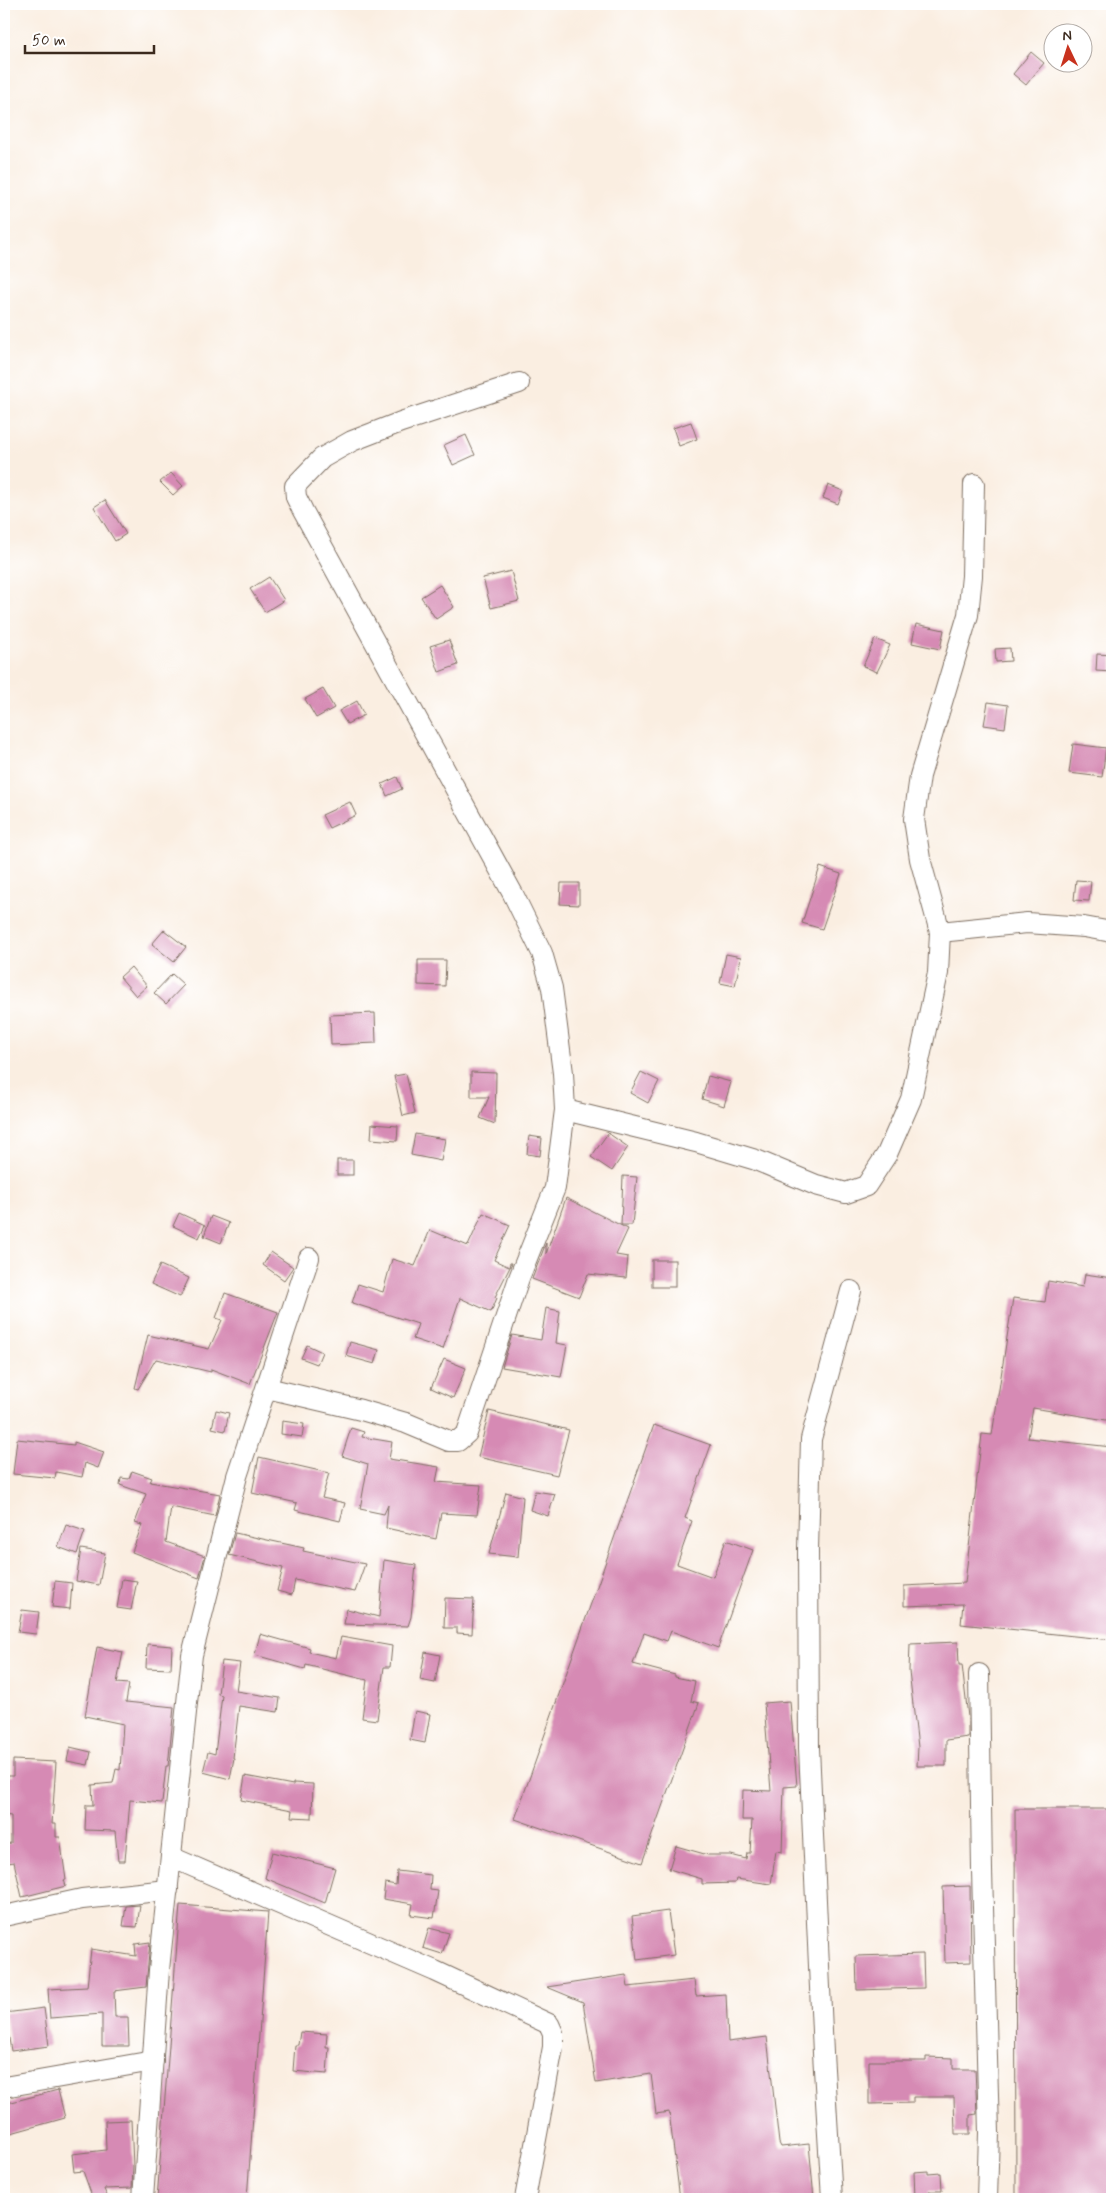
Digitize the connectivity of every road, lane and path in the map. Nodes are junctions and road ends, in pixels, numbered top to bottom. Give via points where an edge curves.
1 (519, 383) dead end
2 (974, 484) dead end
3 (940, 932) junction
4 (1112, 932) edge
5 (565, 1110) junction
6 (309, 1258) dead end
7 (851, 1291) dead end
8 (267, 1388) junction
9 (979, 1674) dead end
10 (171, 1857) junction
11 (168, 1890) junction
12 (4, 1916) edge
13 (153, 2061) junction
14 (4, 2087) edge
15 (143, 2199) edge
16 (526, 2199) edge
17 (832, 2199) edge
18 (987, 2199) edge

1 - 5 street via 401,422 352,442 322,458 294,486 303,511 542,953 552,988
2 - 3 street via 968,615 920,776 914,819 920,860
3 - 4 street via 1027,923
3 - 5 street via 938,973 911,1099 887,1154 866,1186 846,1193 696,1142
5 - 8 street via 555,1188 520,1278 467,1433 458,1441 449,1441 406,1423
6 - 8 street
7 - 17 street via 811,1439 808,1550 809,1748
8 - 10 street via 237,1476 192,1655
9 - 18 street
10 - 11 street
10 - 16 street via 549,2024 553,2047
11 - 12 street via 82,1899
11 - 13 street
13 - 14 street
13 - 15 street

